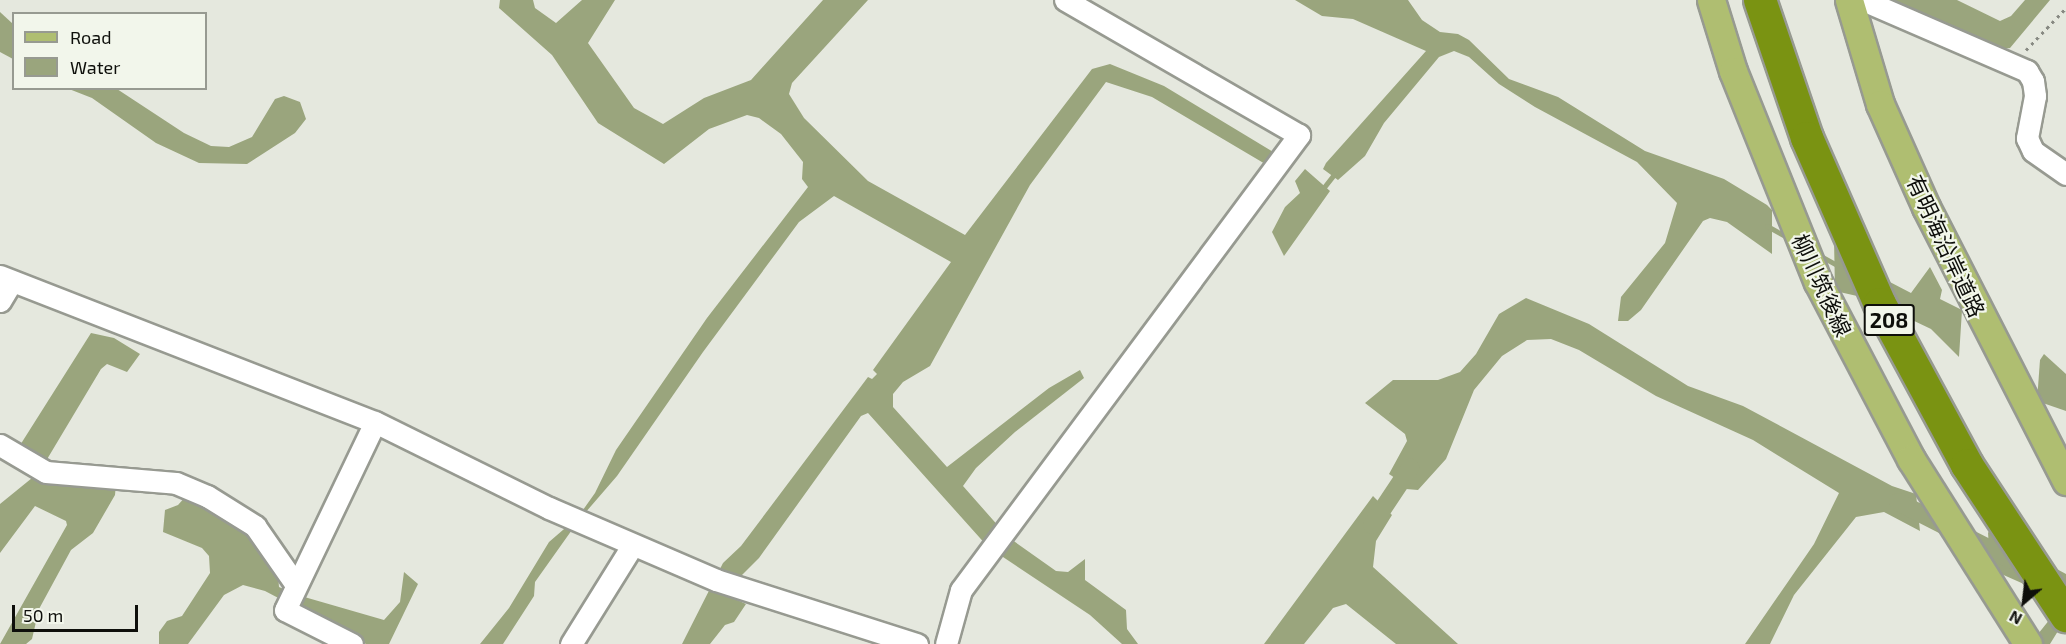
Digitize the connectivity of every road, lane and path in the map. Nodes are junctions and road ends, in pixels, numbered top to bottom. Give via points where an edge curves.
1 (1065, 0) edge
2 (1711, 0) edge
3 (1760, 0) edge
4 (1768, 0) edge
5 (1849, 0) edge
6 (1863, 0) edge
7 (2066, 8) edge
8 (2014, 64) junction
9 (2066, 174) edge
10 (6, 278) edge
11 (0, 301) edge
12 (375, 423) junction
13 (0, 445) edge
14 (2066, 481) edge
15 (632, 546) junction
16 (296, 585) junction
17 (2066, 599) edge
18 (2066, 616) edge
19 (352, 644) edge
20 (571, 644) edge
21 (917, 644) edge
22 (946, 644) edge
23 (2028, 644) edge

1 - 22 street via 1299,135 962,590
2 - 23 main road, 柳川筑後線 via 1733,71 1818,282 1911,459
3 - 18 highway, 208 via 1807,138 1880,304 1967,465
4 - 17 highway, 208 via 1816,135 1890,302 1977,461
5 - 14 main road, 有明海沿岸道路 via 1880,104 1926,207 2021,400
6 - 8 street
7 - 8 path
8 - 9 street via 2027,71 2033,81 2035,96 2027,138 2033,151
10 - 11 street
10 - 12 street
12 - 15 street
12 - 16 street
13 - 16 street via 46,472 176,483 207,496 255,526
15 - 20 street
15 - 21 street via 716,580
16 - 19 street via 285,610

